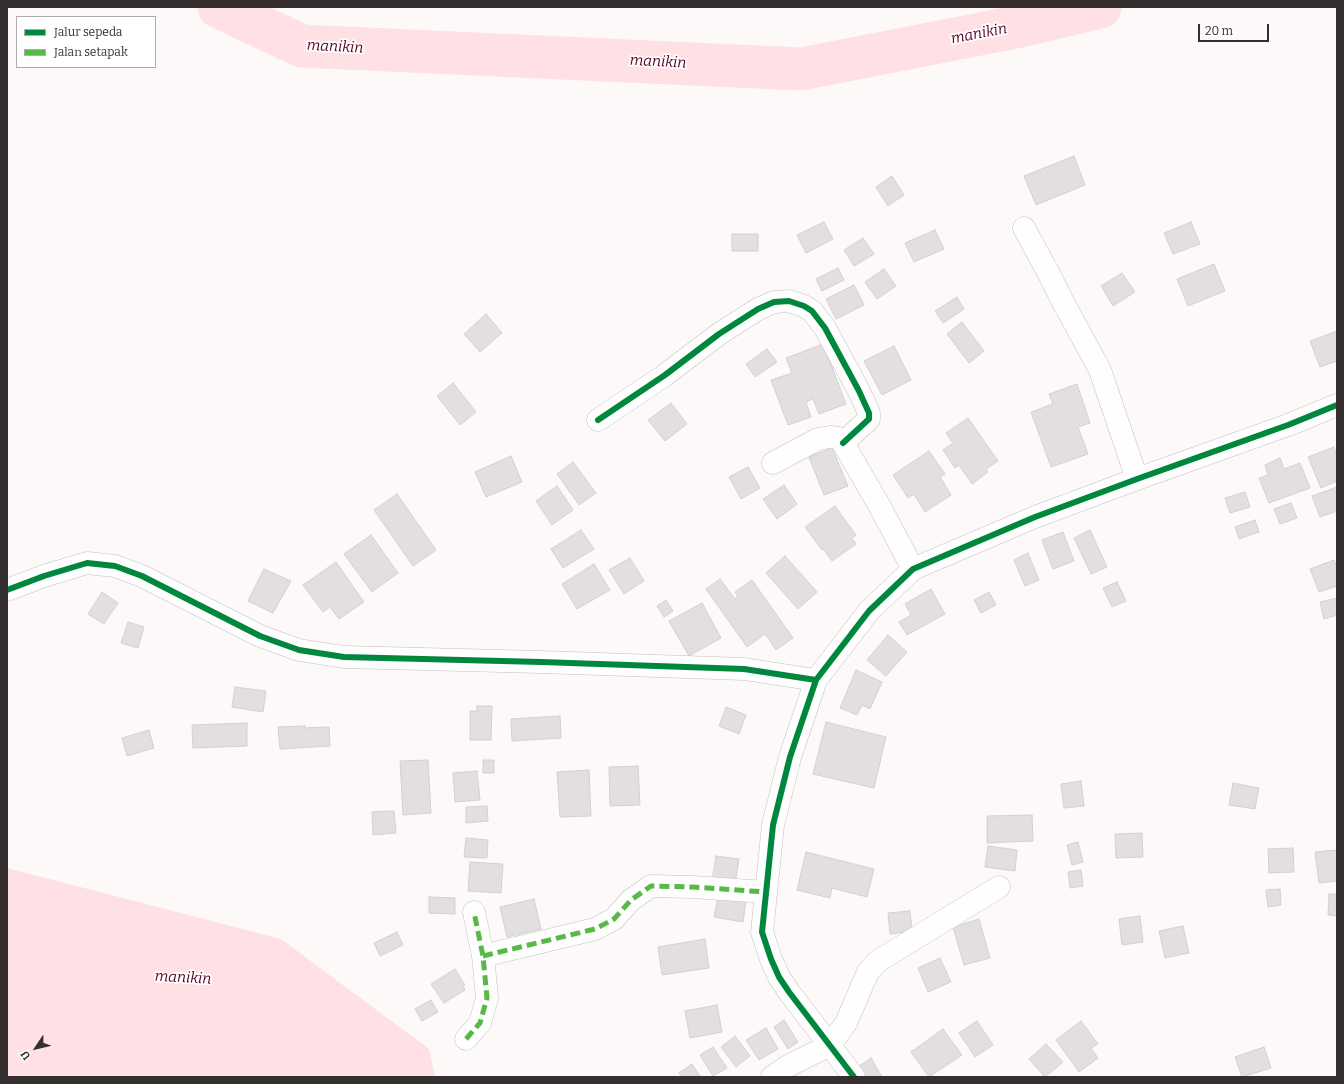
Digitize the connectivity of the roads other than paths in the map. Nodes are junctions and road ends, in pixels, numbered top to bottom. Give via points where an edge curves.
1 (1024, 228) dead end
2 (1337, 405) edge
3 (598, 420) dead end
4 (843, 443) junction
5 (773, 462) dead end
6 (1137, 478) junction
7 (913, 569) junction
8 (7, 590) edge
9 (816, 680) junction
10 (999, 887) dead end
11 (765, 892) junction
12 (474, 912) dead end
13 (483, 956) junction
14 (466, 1040) dead end
15 (830, 1045) junction
16 (772, 1077) edge
17 (854, 1077) edge

1 - 6 street via 1100,370
2 - 6 street
3 - 4 street via 758,309 774,302 789,301 812,310 825,328 869,412 869,419
4 - 5 street via 838,438 818,439
4 - 7 street
6 - 7 street via 1035,517
7 - 9 street via 869,611
8 - 9 street via 87,563 115,566 142,576 260,636 299,650 344,657 744,670
9 - 11 street via 790,757 773,825
10 - 15 street via 878,961 868,972 846,1023
11 - 13 street via 651,886 631,900 614,919 595,929
11 - 15 street via 762,932 771,959 789,992
12 - 13 street
13 - 14 street via 487,998 480,1023
15 - 16 street
15 - 17 street

